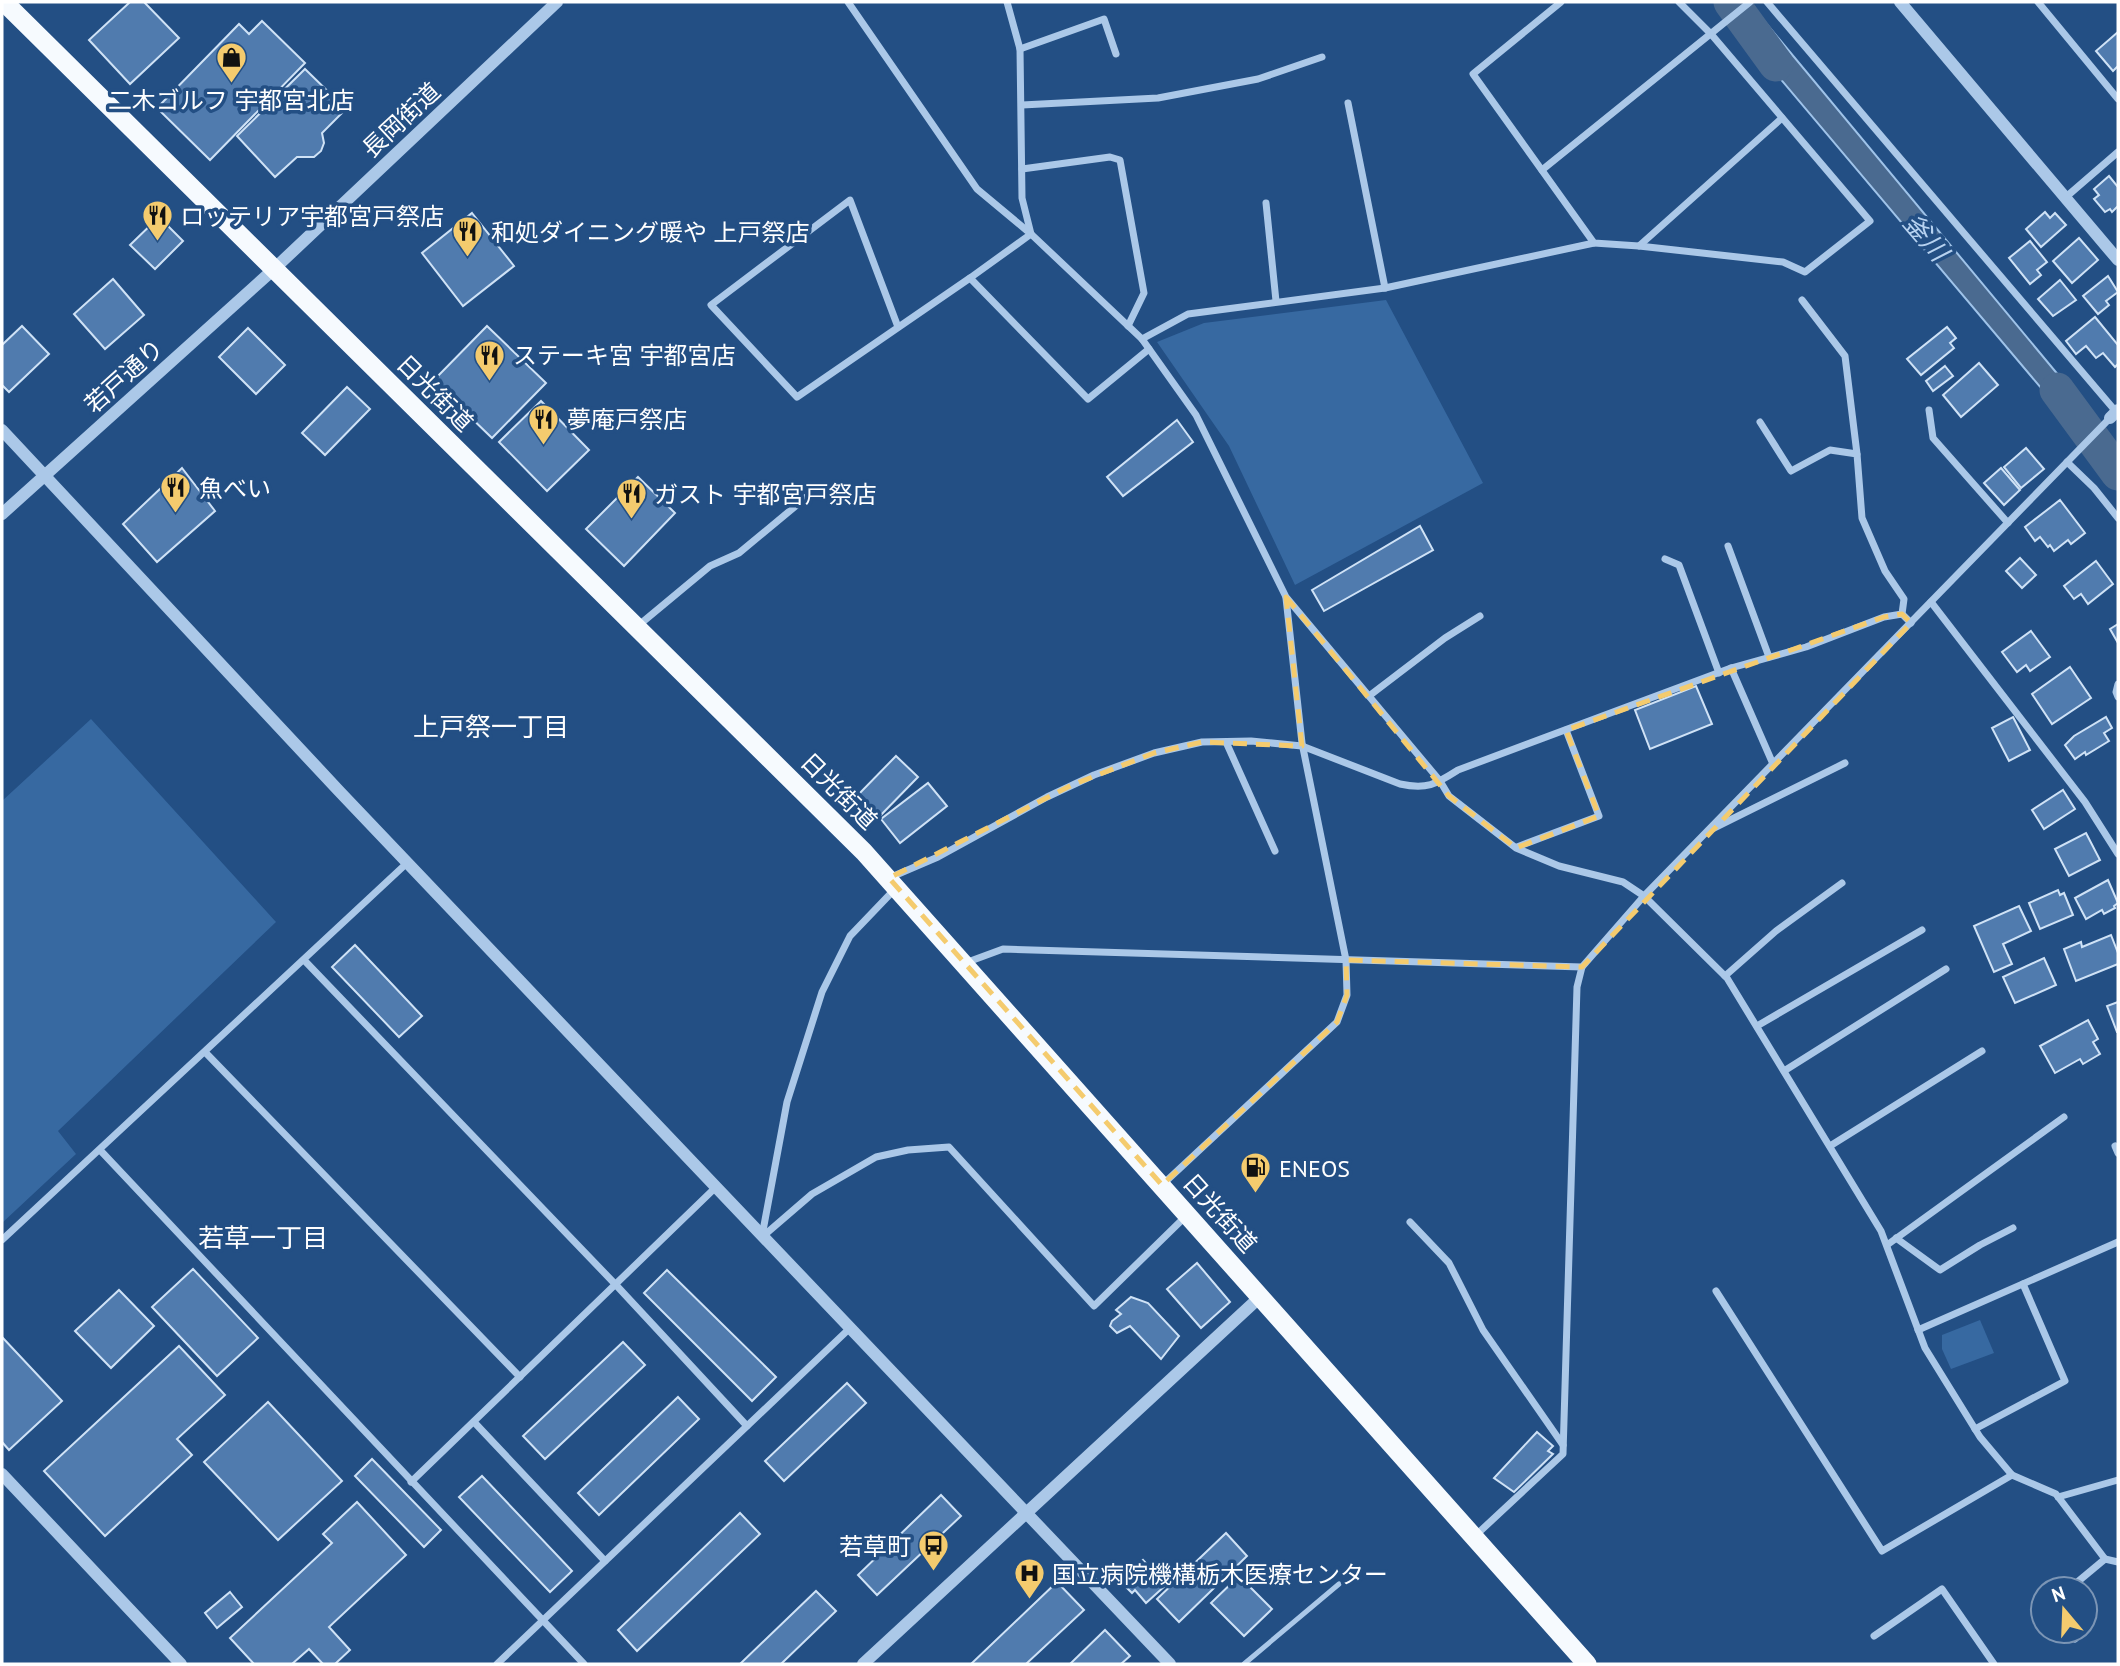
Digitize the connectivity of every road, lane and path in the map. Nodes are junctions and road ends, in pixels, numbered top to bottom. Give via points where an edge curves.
1 (4, 2) edge
2 (557, 2) edge
3 (848, 2) edge
4 (1007, 2) edge
5 (1562, 2) edge
6 (1679, 2) edge
7 (1750, 2) edge
8 (1767, 2) edge
9 (1900, 2) edge
10 (2038, 2) edge
11 (1714, 31) junction
12 (1020, 49) junction
13 (1116, 54) dead end
14 (1322, 57) dead end
15 (2118, 99) edge
16 (1348, 103) dead end
17 (1022, 105) junction
18 (1782, 118) junction
19 (2118, 152) edge
20 (1022, 169) junction
21 (1542, 170) junction
22 (2066, 197) junction
23 (1266, 203) dead end
24 (1031, 234) junction
25 (1594, 243) junction
26 (1639, 246) junction
27 (2118, 260) edge
28 (274, 269) junction
29 (970, 278) junction
30 (1385, 288) junction
31 (1802, 300) dead end
32 (1276, 302) junction
33 (1128, 326) junction
34 (898, 327) junction
35 (1142, 339) junction
36 (1149, 349) junction
37 (1929, 410) dead end
38 (2116, 414) edge
39 (1760, 422) dead end
40 (2, 430) edge
41 (1857, 454) junction
42 (2070, 460) junction
43 (46, 475) junction
44 (815, 489) dead end
45 (2, 514) edge
46 (2118, 518) edge
47 (2008, 523) junction
48 (1728, 547) dead end
49 (1665, 559) dead end
50 (1286, 597) junction
51 (1931, 602) junction
52 (1902, 614) junction
53 (1480, 616) dead end
54 (1911, 623) junction
55 (637, 627) junction
56 (1769, 657) junction
57 (1731, 668) junction
58 (1719, 673) junction
59 (2118, 684) edge
60 (1369, 696) junction
61 (2118, 697) edge
62 (1566, 730) junction
63 (1226, 742) junction
64 (1302, 746) junction
65 (1846, 763) dead end
66 (1773, 764) junction
67 (1440, 781) junction
68 (1707, 832) junction
69 (1516, 848) junction
70 (1275, 851) dead end
71 (2118, 854) edge
72 (407, 863) junction
73 (893, 882) junction
74 (1843, 883) dead end
75 (1644, 896) junction
76 (1922, 930) dead end
77 (304, 960) junction
78 (1346, 960) junction
79 (965, 963) junction
80 (1582, 967) junction
81 (1946, 969) dead end
82 (1726, 976) junction
83 (1757, 1026) junction
84 (1982, 1051) dead end
85 (205, 1052) junction
86 (1784, 1071) junction
87 (2064, 1117) dead end
88 (1830, 1146) junction
89 (100, 1150) junction
90 (1162, 1185) junction
91 (715, 1188) junction
92 (1188, 1214) junction
93 (1410, 1222) dead end
94 (2013, 1228) dead end
95 (762, 1237) junction
96 (1896, 1238) junction
97 (2, 1240) edge
98 (2118, 1242) edge
99 (1886, 1245) junction
100 (2023, 1284) junction
101 (616, 1285) junction
102 (1716, 1291) dead end
103 (1261, 1296) junction
104 (849, 1329) junction
105 (1918, 1330) junction
106 (520, 1377) junction
107 (474, 1422) junction
108 (747, 1426) junction
109 (1975, 1429) junction
110 (1563, 1445) junction
111 (2, 1474) edge
112 (2012, 1475) junction
113 (2118, 1480) edge
114 (411, 1482) junction
115 (2058, 1497) junction
116 (1026, 1513) junction
117 (1475, 1536) junction
118 (2105, 1559) junction
119 (605, 1561) junction
120 (2118, 1562) edge
121 (2085, 1575) edge
122 (1339, 1584) dead end
123 (542, 1621) junction
124 (1874, 1636) dead end
125 (181, 1664) edge
126 (497, 1664) edge
127 (584, 1664) edge
128 (863, 1664) edge
129 (1170, 1664) edge
130 (1244, 1664) edge
131 (1587, 1664) edge
132 (1994, 1664) edge

1 - 28 highway, 日光街道
2 - 28 street, 長岡街道
3 - 24 street via 977,189
4 - 12 street
5 - 21 street via 1474,74
6 - 11 street
7 - 11 street
8 - 38 street
9 - 22 street
10 - 15 street
11 - 18 street
11 - 21 street
12 - 13 street via 1104,19
12 - 17 street
14 - 17 street via 1258,79 1158,98
16 - 30 street
17 - 20 street
18 - 26 street
18 - 26 street via 1870,221 1805,272 1783,262
19 - 22 street
20 - 24 street via 1022,198
20 - 33 street via 1110,157 1119,160 1144,293
21 - 25 street
22 - 27 street
23 - 32 street
24 - 29 street
24 - 33 street
25 - 26 street
25 - 30 street
28 - 43 street, 若戸通り
28 - 55 highway, 日光街道
29 - 34 street
29 - 36 street via 1088,399
30 - 32 street
31 - 41 street via 1845,356
32 - 35 street via 1188,314
33 - 35 street
34 - 34 street via 797,397 711,305 850,200
35 - 36 street
36 - 50 street via 1196,415
37 - 47 street via 1933,438
38 - 42 street
39 - 41 street via 1791,471 1830,450
40 - 43 street
41 - 52 street via 1863,518 1885,571 1905,599
42 - 46 street
42 - 47 street
43 - 45 street, 若戸通り
43 - 72 street
44 - 55 street via 739,553 710,566
47 - 51 street
48 - 56 street
49 - 58 street via 1679,565
50 - 60 street
50 - 64 street
51 - 54 street
51 - 71 street via 2085,802
52 - 54 street
52 - 56 street
53 - 60 street
54 - 66 street
55 - 73 highway, 日光街道
56 - 57 street
57 - 58 street
57 - 66 street
58 - 62 street
59 - 61 street
60 - 67 street
62 - 67 street
62 - 69 street via 1598,817
63 - 64 street
63 - 70 street
63 - 73 street via 1202,742 1117,765
64 - 67 street via 1400,785 1417,788
64 - 78 street
65 - 68 street
66 - 68 street
67 - 69 street via 1449,796
68 - 75 street
69 - 75 street via 1559,866 1623,882
72 - 77 street
72 - 91 street
73 - 79 highway, 日光街道
73 - 95 street via 850,936 822,992 786,1102
74 - 82 street via 1776,931
75 - 80 street
75 - 82 street
76 - 83 street
77 - 85 street
77 - 101 street
78 - 79 street via 1003,949
78 - 80 street
78 - 90 street via 1347,995 1338,1022
79 - 90 highway, 日光街道
80 - 110 street via 1577,987
81 - 86 street
82 - 83 street
83 - 86 street
84 - 88 street
85 - 89 street
85 - 106 street
86 - 88 street
87 - 96 street
88 - 99 street
89 - 97 street
89 - 114 street
90 - 92 highway, 日光街道
91 - 95 street
91 - 101 street
92 - 95 street via 1094,1306 949,1147 876,1157 812,1194
92 - 103 highway, 日光街道
93 - 110 street via 1449,1263 1483,1329
94 - 96 street via 1940,1270
95 - 104 street
96 - 99 street
98 - 100 street
99 - 105 street
100 - 105 street
100 - 109 street via 2065,1381
101 - 106 street
101 - 108 street
102 - 112 street via 1882,1551
103 - 116 street
103 - 117 highway, 日光街道
104 - 108 street
104 - 116 street
105 - 109 street
106 - 107 street
107 - 114 street
107 - 119 street
108 - 119 street
109 - 112 street
110 - 117 street via 1563,1454
111 - 125 street
112 - 115 street
113 - 115 street
114 - 123 street
115 - 118 street
116 - 128 street
116 - 129 street
117 - 131 highway, 日光街道
118 - 120 street
118 - 121 street
119 - 123 street
122 - 130 lane
123 - 126 street
123 - 127 street
124 - 132 street via 1942,1589

